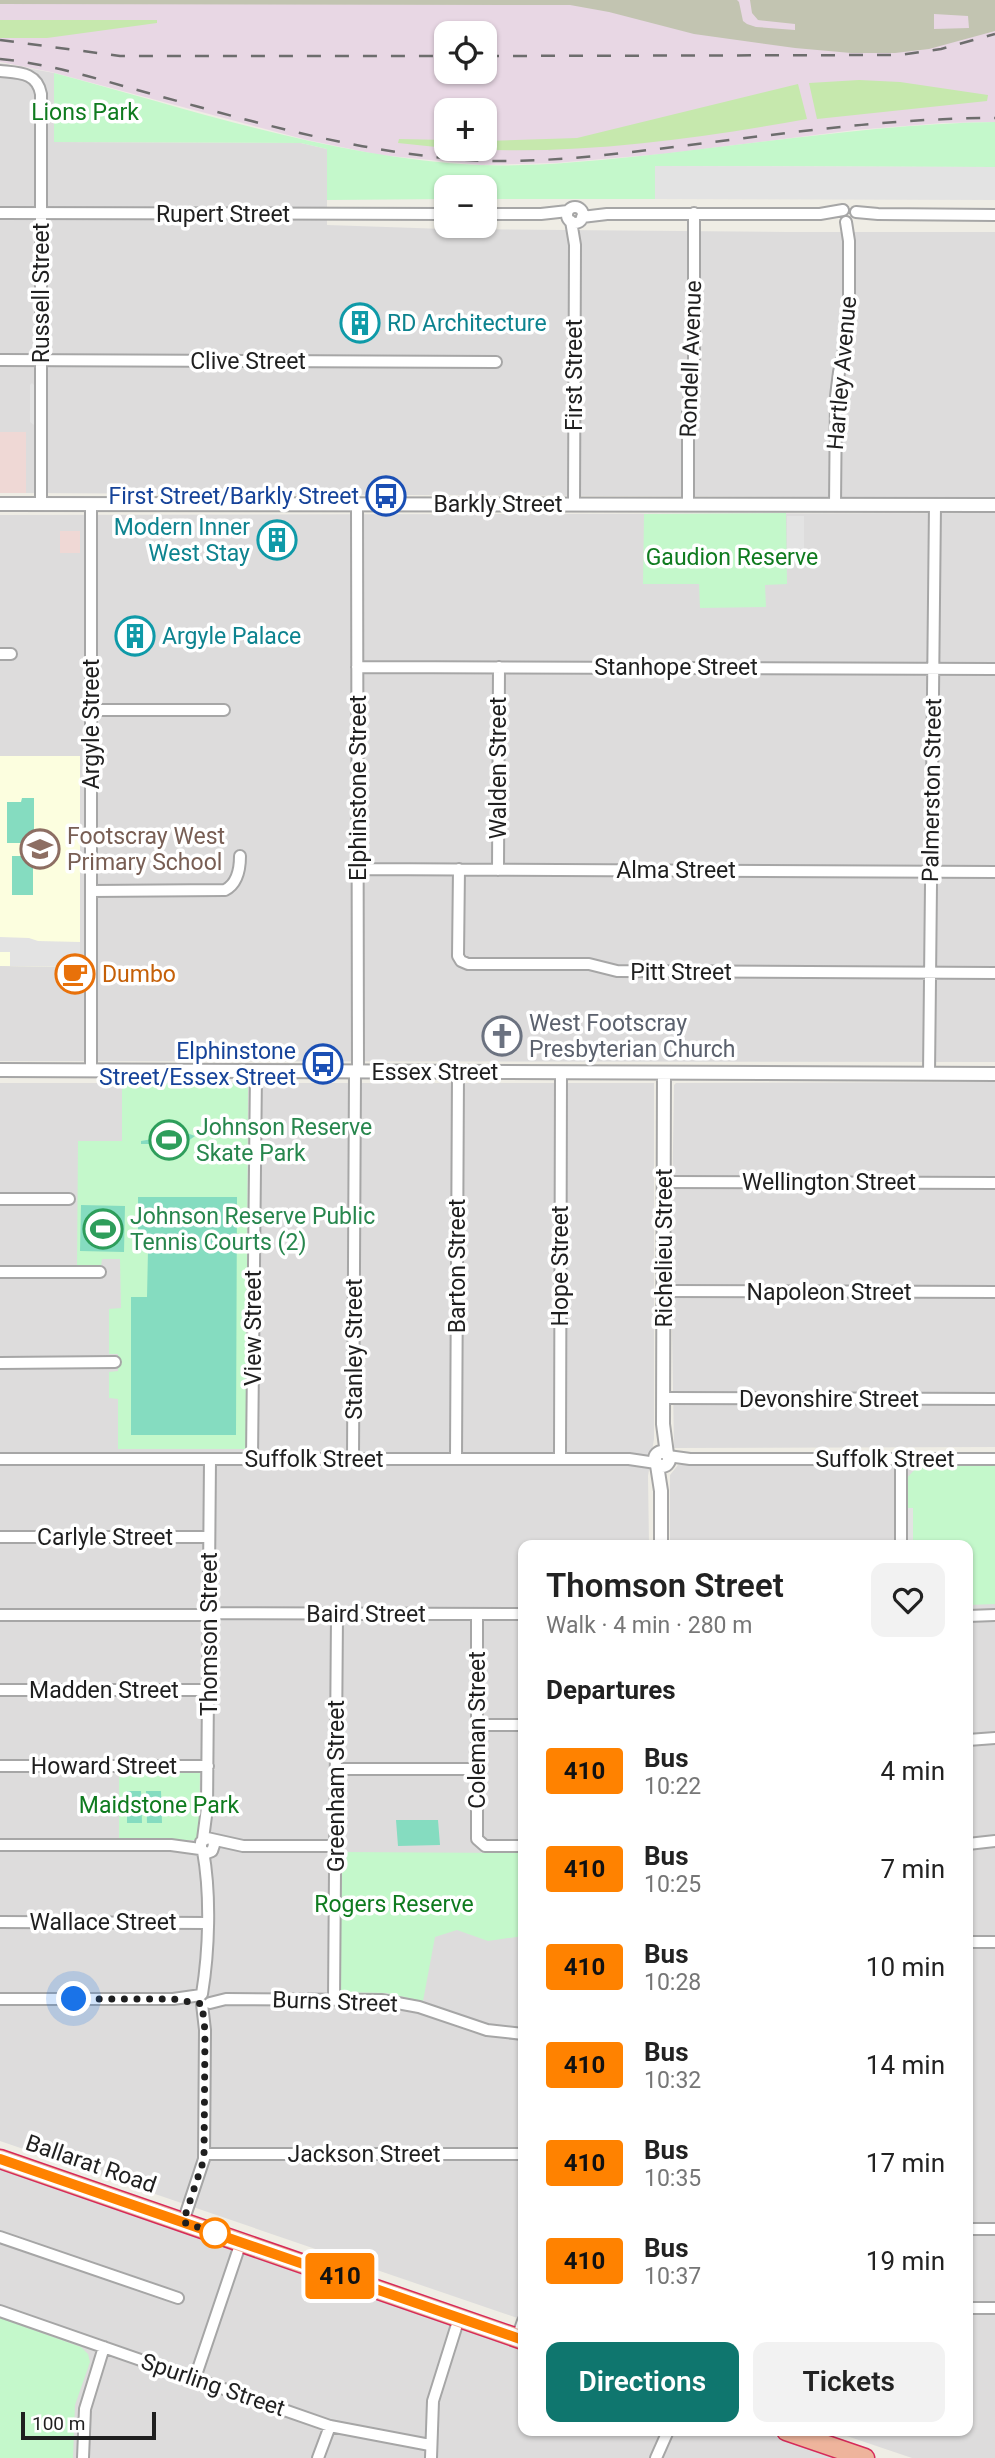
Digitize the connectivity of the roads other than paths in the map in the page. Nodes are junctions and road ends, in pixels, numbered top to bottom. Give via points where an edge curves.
1 (0, 71) edge
2 (0, 213) edge
3 (40, 213) junction
4 (694, 213) junction
5 (434, 214) edge
6 (497, 214) edge
7 (995, 215) edge
8 (575, 217) junction
9 (849, 217) junction
10 (0, 360) edge
11 (41, 361) junction
12 (496, 362) dead end
13 (0, 504) edge
14 (41, 504) junction
15 (91, 504) junction
16 (357, 504) junction
17 (574, 504) junction
18 (688, 505) junction
19 (835, 505) junction
20 (935, 505) junction
21 (995, 505) edge
22 (357, 667) junction
23 (499, 667) junction
24 (934, 668) junction
25 (995, 668) edge
26 (91, 710) junction
27 (224, 710) dead end
28 (240, 856) dead end
29 (358, 869) junction
30 (459, 869) junction
31 (498, 870) junction
32 (932, 871) junction
33 (995, 872) edge
34 (91, 891) junction
35 (930, 973) junction
36 (995, 973) edge
37 (0, 1070) edge
38 (91, 1070) junction
39 (256, 1071) junction
40 (357, 1072) junction
41 (458, 1073) junction
42 (561, 1073) junction
43 (664, 1073) junction
44 (929, 1074) junction
45 (995, 1074) edge
46 (664, 1182) junction
47 (995, 1183) edge
48 (0, 1199) edge
49 (69, 1199) dead end
50 (0, 1272) edge
51 (100, 1272) dead end
52 (663, 1291) junction
53 (995, 1292) edge
54 (115, 1362) dead end
55 (0, 1363) edge
56 (664, 1398) junction
57 (995, 1399) edge
58 (0, 1459) edge
59 (252, 1459) junction
60 (353, 1459) junction
61 (456, 1459) junction
62 (662, 1459) junction
63 (995, 1459) edge
64 (210, 1460) junction
65 (560, 1460) junction
66 (901, 1460) junction
67 (0, 1537) edge
68 (209, 1537) junction
69 (661, 1540) edge
70 (901, 1540) edge
71 (209, 1614) junction
72 (337, 1614) junction
73 (477, 1614) junction
74 (518, 1614) edge
75 (0, 1615) edge
76 (995, 1615) edge
77 (973, 1616) edge
78 (0, 1690) edge
79 (209, 1690) junction
80 (477, 1725) junction
81 (518, 1725) edge
82 (995, 1738) edge
83 (973, 1740) edge
84 (0, 1766) edge
85 (208, 1766) junction
86 (337, 1769) junction
87 (477, 1769) junction
88 (995, 1841) edge
89 (973, 1843) edge
90 (0, 1845) edge
91 (207, 1845) junction
92 (336, 1846) junction
93 (518, 1846) edge
94 (0, 1922) edge
95 (207, 1923) junction
96 (973, 1942) edge
97 (995, 1942) edge
98 (0, 1999) edge
99 (206, 1999) junction
100 (334, 2000) junction
101 (518, 2033) edge
102 (204, 2154) junction
103 (518, 2154) edge
104 (0, 2159) edge
105 (183, 2222) junction
106 (995, 2229) edge
107 (973, 2230) edge
108 (0, 2237) edge
109 (241, 2242) junction
110 (178, 2298) dead end
111 (973, 2308) edge
112 (995, 2308) edge
113 (0, 2311) edge
114 (459, 2318) junction
115 (518, 2332) edge
116 (104, 2347) junction
117 (195, 2378) junction
118 (330, 2426) junction
119 (665, 2436) edge
120 (801, 2436) edge
121 (430, 2445) junction
122 (83, 2458) edge
123 (318, 2458) edge
124 (430, 2458) edge
125 (656, 2458) edge
126 (865, 2458) edge

1 - 3 street, Russell Street via 28,75 37,82 41,100
2 - 3 street, Rupert Street
3 - 5 street, Rupert Street
3 - 11 street, Russell Street
4 - 8 street
4 - 9 street
4 - 18 street, Rondell Avenue
6 - 8 street
7 - 9 street
8 - 17 street, First Street
9 - 19 street, Hartley Avenue via 849,328 835,396
10 - 11 street, Clive Street
11 - 12 street, Clive Street
11 - 14 street, Russell Street
13 - 14 street, Barkly Street
14 - 15 street, Barkly Street
15 - 16 street, Barkly Street
15 - 26 street, Argyle Street
16 - 17 street, Barkly Street
16 - 22 street, Elphinstone Street
17 - 18 street, Barkly Street
18 - 19 street, Barkly Street
19 - 20 street, Barkly Street
20 - 21 street, Barkly Street
20 - 24 street, Palmerston Street
22 - 23 street, Stanhope Street
22 - 29 street, Elphinstone Street
23 - 24 street, Stanhope Street
23 - 31 street, Walden Street
24 - 25 street, Stanhope Street
24 - 32 street, Palmerston Street
26 - 27 street
26 - 34 street, Argyle Street
28 - 34 street via 239,872 225,890
29 - 30 street, Alma Street
29 - 40 street, Elphinstone Street
30 - 31 street, Alma Street
30 - 35 street, Pitt Street via 458,956 464,963 589,964 617,971
31 - 32 street, Alma Street
32 - 33 street, Alma Street
32 - 35 street, Palmerston Street
34 - 38 street, Argyle Street
35 - 36 street, Pitt Street
35 - 44 street, Palmerston Street
37 - 38 street, Essex Street
38 - 39 street, Essex Street
39 - 40 street, Essex Street
39 - 59 street, View Street
40 - 41 street, Essex Street
40 - 60 street, Stanley Street
41 - 42 street, Essex Street
41 - 61 street, Barton Street
42 - 43 street, Essex Street
42 - 65 street, Hope Street
43 - 44 street, Essex Street
43 - 46 street, Richelieu Street
44 - 45 street, Essex Street
46 - 47 street, Wellington Street
46 - 52 street, Richelieu Street
48 - 49 street
50 - 51 street
52 - 53 street, Napoleon Street
52 - 56 street, Richelieu Street
54 - 55 street
56 - 57 street, Devonshire Street
56 - 62 street, Richelieu Street
58 - 64 street, Suffolk Street
59 - 60 street, Suffolk Street
59 - 64 street, Suffolk Street
60 - 61 street, Suffolk Street
61 - 65 street, Suffolk Street
62 - 65 street, Suffolk Street
62 - 66 street, Suffolk Street
62 - 69 street, Richelieu Street
63 - 66 street, Suffolk Street
64 - 68 street, Thomson Street
66 - 70 street
67 - 68 street, Carlyle Street
68 - 71 street, Thomson Street
71 - 72 street, Baird Street
71 - 75 street, Baird Street
71 - 79 street, Thomson Street
72 - 73 street, Baird Street
72 - 86 street, Greenham Street
73 - 74 street, Baird Street
73 - 80 street, Coleman Street
76 - 77 street
78 - 79 street, Madden Street
79 - 85 street, Thomson Street
80 - 81 street
80 - 87 street, Coleman Street
82 - 83 street
84 - 85 street, Howard Street
85 - 91 street, Thomson Street
86 - 87 street
86 - 92 street, Greenham Street
87 - 93 street, Coleman Street via 476,1837 480,1844
88 - 89 street
90 - 91 street
91 - 92 street
91 - 95 street, Thomson Street
92 - 100 street, Greenham Street
94 - 95 street, Wallace Street
95 - 99 street, Thomson Street
96 - 97 street
98 - 99 street, Burns Street
99 - 100 street, Burns Street
99 - 102 street, Thomson Street
100 - 101 street, Burns Street via 408,2004 475,2027
102 - 103 street, Jackson Street
102 - 105 street, Thomson Street
104 - 105 highway, Ballarat Road
105 - 109 highway, Ballarat Road
106 - 107 street
108 - 110 street
109 - 114 highway, Ballarat Road
109 - 117 street
111 - 112 street
113 - 116 street, Spurling Street
114 - 115 highway, Ballarat Road
114 - 121 street via 436,2387
116 - 117 street, Spurling Street
116 - 122 street via 85,2409
117 - 118 street, Spurling Street
118 - 121 street, Spurling Street
118 - 123 street
119 - 125 street
120 - 126 highway
121 - 124 street

